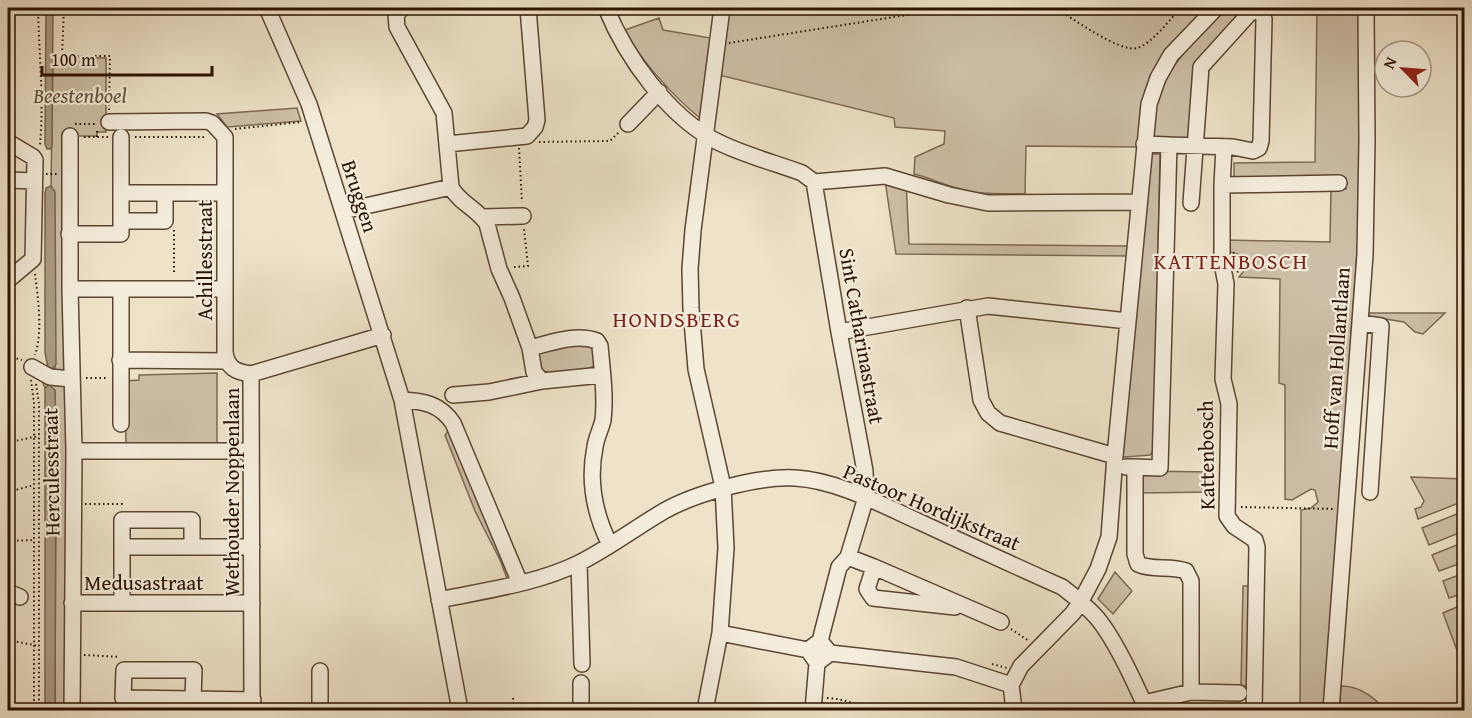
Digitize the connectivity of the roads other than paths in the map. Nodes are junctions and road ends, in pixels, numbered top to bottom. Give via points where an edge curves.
1 (267, 8) edge
2 (528, 8) edge
3 (606, 8) edge
4 (722, 8) edge
5 (1216, 8) edge
6 (1366, 8) edge
7 (395, 10) edge
8 (659, 92) junction
9 (109, 122) road end
10 (628, 124) road end
11 (705, 134) junction
12 (70, 136) road end
13 (120, 137) road end
14 (8, 142) edge
15 (447, 144) junction
16 (1144, 144) junction
17 (1169, 145) junction
18 (1195, 146) junction
19 (1224, 148) junction
20 (8, 180) edge
21 (34, 181) junction
22 (814, 182) junction
23 (1339, 183) dead end
24 (1222, 185) junction
25 (451, 187) junction
26 (121, 193) junction
27 (165, 193) junction
28 (225, 193) junction
29 (1139, 202) junction
30 (1191, 203) dead end
31 (343, 211) junction
32 (523, 216) road end
33 (483, 217) junction
34 (121, 221) junction
35 (69, 234) junction
36 (8, 280) edge
37 (70, 289) junction
38 (225, 289) junction
39 (121, 290) junction
40 (967, 308) junction
41 (1128, 321) junction
42 (1360, 323) junction
43 (839, 332) junction
44 (383, 335) junction
45 (530, 348) junction
46 (120, 360) junction
47 (226, 361) junction
48 (32, 367) road end
49 (251, 374) junction
50 (602, 375) junction
51 (71, 378) junction
52 (543, 381) junction
53 (453, 395) dead end
54 (402, 400) junction
55 (121, 424) dead end
56 (74, 451) junction
57 (251, 451) junction
58 (1114, 461) junction
59 (1135, 467) junction
60 (723, 487) junction
61 (1370, 492) dead end
62 (866, 497) junction
63 (610, 545) junction
64 (122, 547) junction
65 (192, 547) junction
66 (252, 547) junction
67 (848, 557) junction
68 (579, 563) junction
69 (874, 567) junction
70 (520, 583) junction
71 (439, 600) junction
72 (1081, 601) junction
73 (72, 603) junction
74 (122, 603) junction
75 (252, 603) junction
76 (970, 608) junction
77 (1001, 622) road end
78 (720, 633) junction
79 (819, 648) junction
80 (582, 664) dead end
81 (320, 671) dead end
82 (581, 683) dead end
83 (1011, 685) junction
84 (1191, 692) junction
85 (1239, 693) dead end
86 (193, 699) junction
87 (814, 703) edge
88 (123, 704) edge
89 (252, 705) edge
90 (1145, 707) edge
91 (72, 711) edge
92 (320, 711) edge
93 (460, 711) edge
94 (582, 711) edge
95 (705, 711) edge
96 (1014, 711) edge
97 (1254, 711) edge
98 (1331, 711) edge

1 - 31 street, Bruggen via 315,121
2 - 15 street via 535,127 527,136
3 - 8 street via 626,49
4 - 11 street
5 - 16 street via 1171,55 1158,78 1149,104
6 - 42 street, Hoff van Hollantlaan via 1365,255
7 - 15 street via 397,27 444,113
8 - 10 street
8 - 11 street
9 - 28 street, Achillesstraat via 212,123 223,134
11 - 22 street via 802,173
11 - 60 street via 693,230 691,308 696,369
12 - 35 street, Herculesstraat
13 - 26 street
14 - 21 street via 33,157
15 - 25 street
16 - 17 street
16 - 29 street
17 - 18 street
17 - 59 street, Kattenbosch via 1160,468
18 - 19 street
18 - 19 street via 1202,67 1249,14 1258,9 1264,19 1261,141 1253,151
18 - 30 street
19 - 24 street, Kattenbosch
20 - 21 street
21 - 36 street via 33,259
22 - 29 street via 885,176 988,203
22 - 43 street, Sint Catharinastraat
23 - 24 street
24 - 97 street, Kattenbosch via 1222,263 1226,284 1223,379 1229,404 1227,506 1229,522 1251,535 1257,547
25 - 31 street
25 - 33 street via 455,195
26 - 27 street
26 - 34 street
27 - 28 street
27 - 34 street via 165,221
28 - 38 street, Achillesstraat
29 - 41 street
31 - 44 street, Bruggen
32 - 33 street
33 - 45 street
34 - 35 street via 121,234
35 - 37 street, Herculesstraat
37 - 39 street
37 - 51 street, Herculesstraat
38 - 39 street
38 - 47 street, Achillesstraat
39 - 46 street
40 - 41 street via 988,306
40 - 43 street
40 - 58 street, Kattenbosch via 981,400 988,413 1000,423
41 - 58 street
42 - 61 street via 1382,326
42 - 98 street, Hoff van Hollantlaan
43 - 62 street, Sint Catharinastraat via 866,471
44 - 49 street, Wethouder Noppenlaan
44 - 54 street, Bruggen
45 - 50 street via 561,340 597,341
45 - 52 street via 534,372
46 - 47 street
46 - 55 street
47 - 49 street via 231,369
48 - 51 street via 50,376
49 - 57 street, Wethouder Noppenlaan
50 - 52 street
50 - 63 street via 603,420 591,470 596,509
51 - 56 street, Herculesstraat
52 - 53 street
54 - 70 street via 428,403 446,412
54 - 71 street, Bruggen
56 - 57 street
56 - 73 street, Herculesstraat
57 - 66 street, Wethouder Noppenlaan
58 - 59 street, Kattenbosch
58 - 72 street via 1109,537
59 - 84 street via 1138,564 1146,568 1178,568 1191,581
60 - 62 street, Pastoor Hordijkstraat via 795,478
60 - 63 street, Pastoor Hordijkstraat via 666,510
60 - 78 street via 726,548
62 - 67 street, Sint Catharinastraat
62 - 72 street, Pastoor Hordijkstraat via 1062,587
63 - 68 street, Pastoor Hordijkstraat
64 - 65 street
64 - 65 street via 122,520 192,520
64 - 74 street
65 - 66 street
66 - 75 street, Wethouder Noppenlaan
67 - 69 street
67 - 79 street, Sint Catharinastraat via 839,567
68 - 70 street, Pastoor Hordijkstraat via 550,576
68 - 80 street
69 - 76 street
69 - 76 street via 867,589 873,598
70 - 71 street, Pastoor Hordijkstraat
71 - 93 street, Bruggen
72 - 83 street via 1021,666
72 - 90 street, Pastoor Hordijkstraat via 1099,620
73 - 74 street, Medusastraat
73 - 91 street, Herculesstraat
74 - 75 street, Medusastraat
75 - 89 street, Wethouder Noppenlaan
76 - 77 street
78 - 79 street
78 - 95 street
79 - 83 street via 956,667
79 - 87 street
81 - 92 street
82 - 94 street
83 - 96 street
84 - 85 street
84 - 90 street
86 - 88 street
86 - 88 street via 194,670 124,670
86 - 89 street

